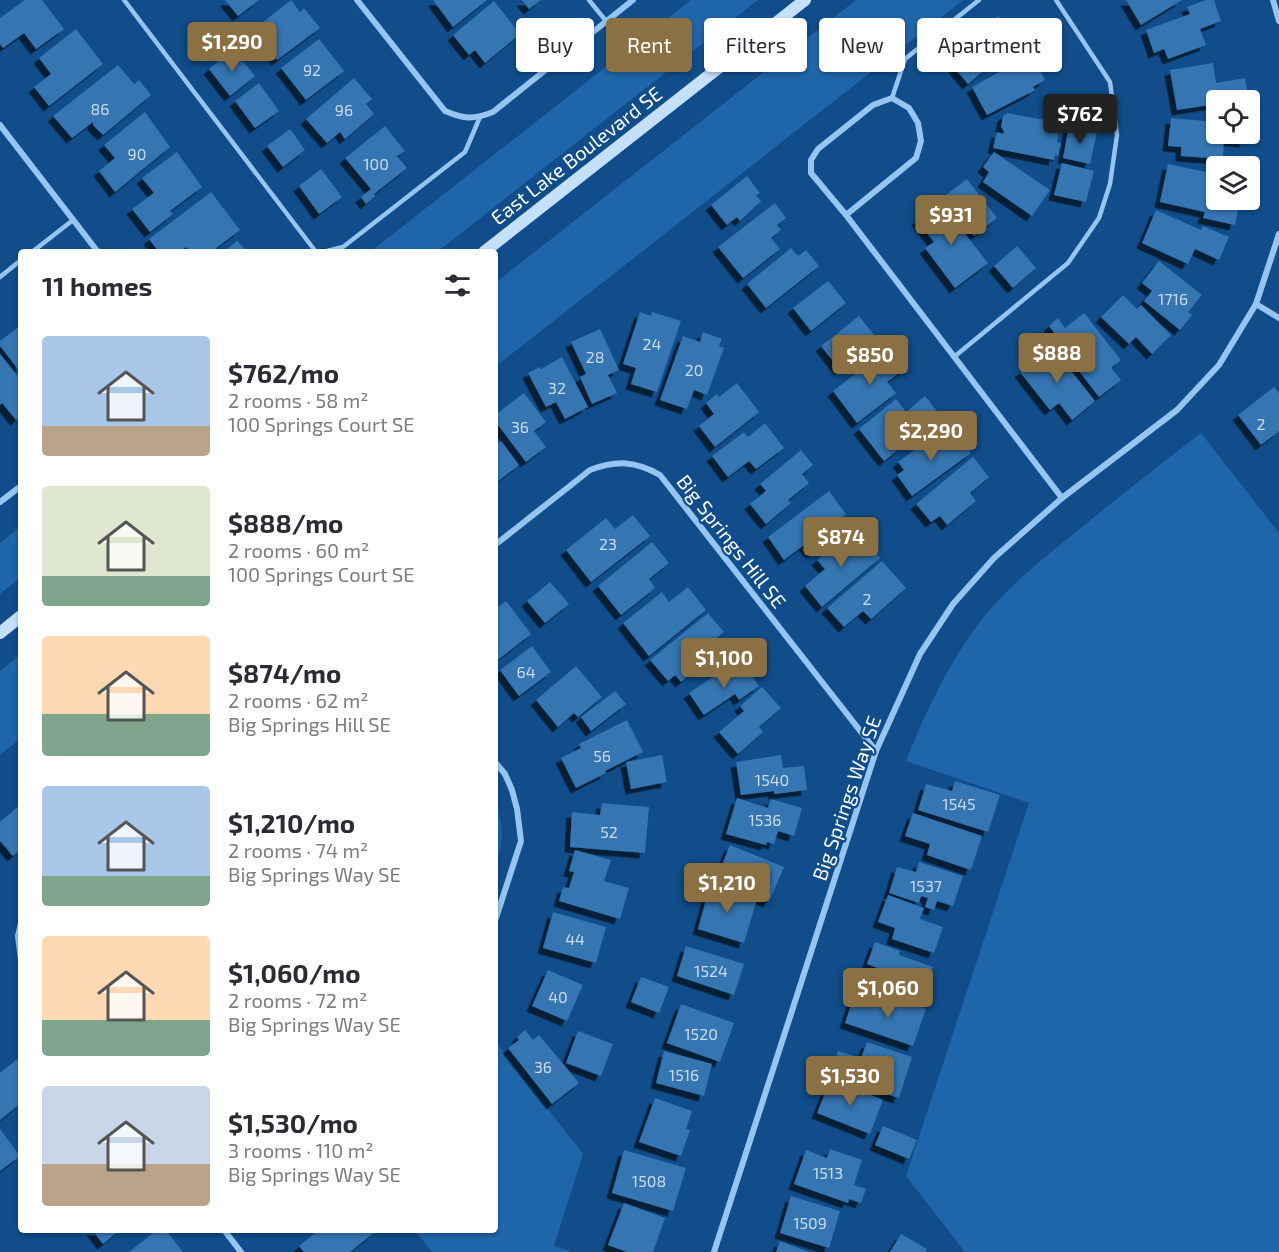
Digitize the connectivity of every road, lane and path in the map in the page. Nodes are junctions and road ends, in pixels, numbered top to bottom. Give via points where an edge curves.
1 (124, 0) edge
2 (357, 0) edge
3 (589, 0) edge
4 (633, 0) edge
5 (805, 0) edge
6 (979, 0) edge
7 (1056, 0) edge
8 (1273, 0) edge
9 (610, 18) edge
10 (606, 21) joint
11 (1279, 21) edge
12 (892, 98) junction
13 (480, 117) junction
14 (0, 125) edge
15 (846, 215) junction
16 (73, 220) junction
17 (1279, 234) edge
18 (36, 249) edge
19 (96, 249) edge
20 (314, 249) edge
21 (338, 249) edge
22 (488, 249) edge
23 (18, 262) edge
24 (0, 277) edge
25 (1256, 304) junction
26 (1279, 318) edge
27 (954, 357) junction
28 (18, 488) edge
29 (1062, 498) junction
30 (0, 502) edge
31 (498, 543) edge
32 (18, 618) edge
33 (0, 633) edge
34 (876, 751) junction
35 (498, 766) edge
36 (498, 912) edge
37 (226, 1233) edge
38 (242, 1252) edge
39 (714, 1252) edge

1 - 20 lane
2 - 13 street via 445,111 463,118
3 - 10 lane
4 - 9 street
5 - 22 main road, East Lake Boulevard SE
6 - 12 lane via 905,58
7 - 27 lane via 1110,82 1117,135 1110,184 1099,218 1068,263
8 - 11 street
10 - 13 street via 493,112
12 - 15 street via 909,108 918,123 921,141 916,158
12 - 15 street via 873,105 818,149 811,160 812,173
13 - 21 lane via 465,152
14 - 16 street
15 - 27 street
16 - 18 lane
16 - 19 street
17 - 25 street, Big Springs Way SE
23 - 24 lane
25 - 26 street
25 - 29 street, Big Springs Way SE via 1219,365 1177,410
27 - 29 street
28 - 30 street
29 - 34 street, Big Springs Way SE via 994,558 952,604 920,654
31 - 34 street, Big Springs Hill SE via 590,470 627,463 660,475
32 - 33 main road
34 - 39 street, Big Springs Way SE
35 - 36 street via 512,790 521,840
37 - 38 street

